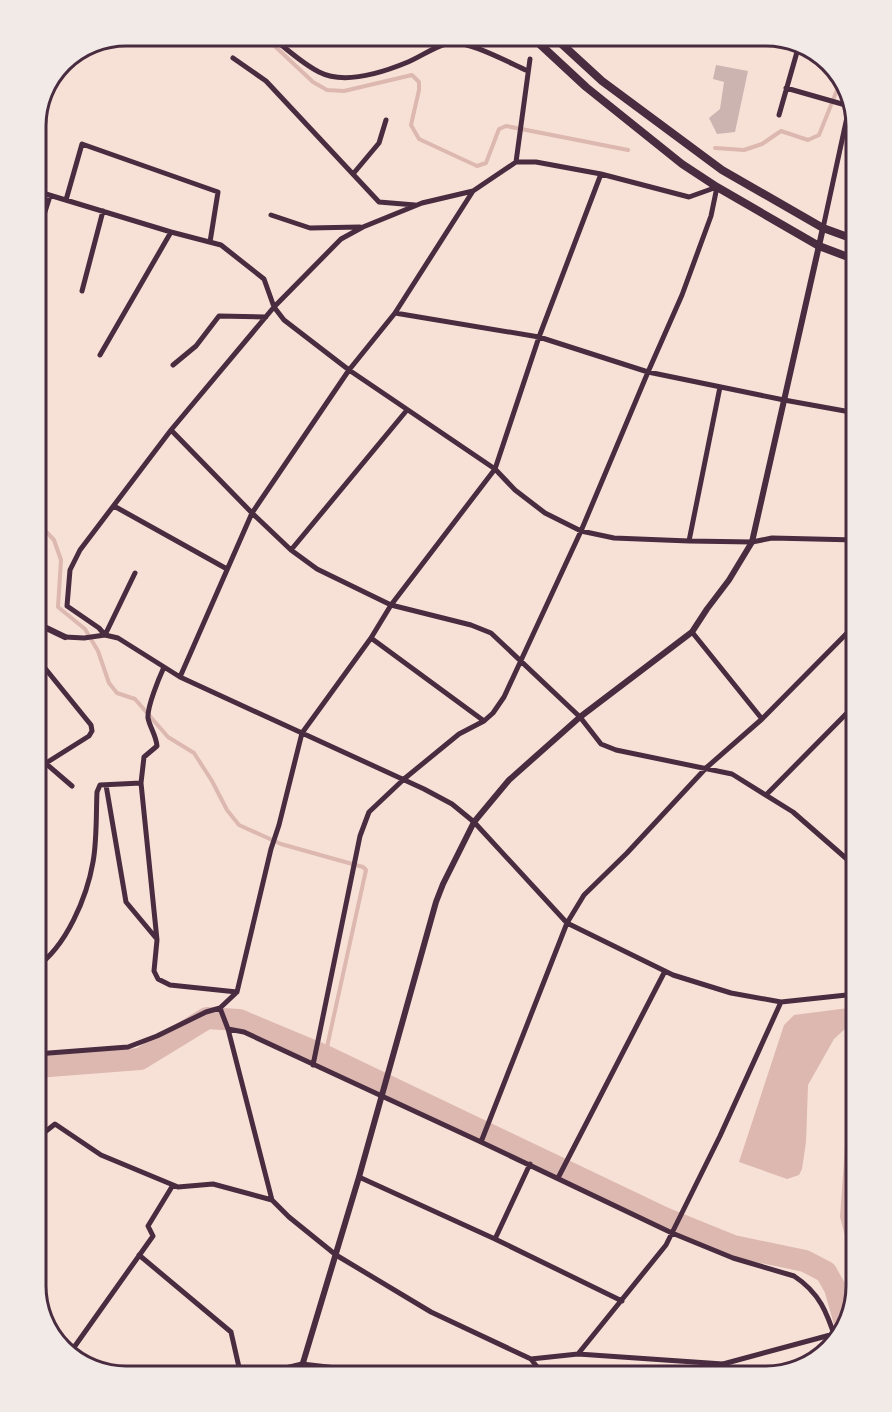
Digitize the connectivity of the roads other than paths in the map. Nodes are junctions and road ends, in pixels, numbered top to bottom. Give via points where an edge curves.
1 (284, 46) edge
2 (439, 46) edge
3 (473, 47) edge
4 (542, 47) edge
5 (565, 47) edge
6 (797, 53) edge
7 (233, 58) dead end
8 (530, 59) dead end
9 (528, 71) junction
10 (786, 88) junction
11 (842, 104) edge
12 (779, 115) dead end
13 (386, 120) dead end
14 (846, 124) edge
15 (516, 162) junction
16 (352, 174) junction
17 (601, 174) junction
18 (717, 187) junction
19 (473, 191) junction
20 (47, 195) edge
21 (50, 196) junction
22 (66, 201) junction
23 (416, 205) junction
24 (47, 206) edge
25 (103, 212) junction
26 (271, 215) dead end
27 (363, 227) junction
28 (823, 228) junction
29 (171, 232) junction
30 (846, 236) edge
31 (210, 242) junction
32 (819, 246) junction
33 (846, 256) edge
34 (82, 291) dead end
35 (274, 307) junction
36 (395, 313) junction
37 (266, 317) junction
38 (540, 337) junction
39 (100, 355) dead end
40 (173, 365) dead end
41 (349, 370) junction
42 (648, 372) junction
43 (720, 387) junction
44 (784, 400) junction
45 (407, 410) junction
46 (846, 411) edge
47 (171, 430) junction
48 (495, 469) junction
49 (114, 506) junction
50 (252, 513) junction
51 (581, 531) junction
52 (846, 540) edge
53 (689, 541) junction
54 (752, 542) junction
55 (291, 550) junction
56 (227, 570) junction
57 (135, 573) dead end
58 (391, 605) junction
59 (47, 628) edge
60 (692, 632) junction
61 (846, 634) edge
62 (105, 635) junction
63 (65, 637) joint
64 (371, 638) junction
65 (521, 660) junction
66 (164, 667) junction
67 (47, 670) edge
68 (180, 677) junction
69 (846, 714) dead end
70 (580, 717) junction
71 (762, 719) junction
72 (484, 721) junction
73 (302, 733) junction
74 (46, 763) joint
75 (706, 768) junction
76 (405, 779) junction
77 (141, 783) junction
78 (106, 785) junction
79 (72, 786) dead end
80 (766, 795) junction
81 (474, 822) junction
82 (846, 858) edge
83 (567, 922) junction
84 (157, 940) junction
85 (46, 959) edge
86 (665, 971) junction
87 (237, 992) junction
88 (846, 995) edge
89 (781, 1002) junction
90 (220, 1008) junction
91 (228, 1029) junction
92 (46, 1053) edge
93 (313, 1065) junction
94 (381, 1096) junction
95 (46, 1131) edge
96 (481, 1142) junction
97 (530, 1164) junction
98 (359, 1177) junction
99 (558, 1178) junction
100 (173, 1185) junction
101 (272, 1200) junction
102 (672, 1233) junction
103 (495, 1239) junction
104 (139, 1255) junction
105 (336, 1255) junction
106 (622, 1301) junction
107 (832, 1330) edge
108 (824, 1340) edge
109 (75, 1347) edge
110 (578, 1354) junction
111 (531, 1359) junction
112 (302, 1364) junction
113 (723, 1364) junction
114 (239, 1365) edge
115 (297, 1365) edge
116 (312, 1365) edge
117 (536, 1366) edge
118 (726, 1366) edge

1 - 2 street via 320,73 336,76 368,76
3 - 9 street
4 - 18 highway via 586,87
5 - 28 highway via 602,81 722,170
6 - 10 street
7 - 16 street via 266,81
8 - 9 street
9 - 15 street
10 - 11 street
10 - 12 street
13 - 16 street via 380,143
14 - 28 street
15 - 17 street
15 - 19 street
16 - 23 street via 379,202
17 - 18 street via 688,197
17 - 38 street
18 - 32 highway
18 - 42 street via 711,216 682,295
19 - 23 street
19 - 36 street
20 - 21 street
21 - 22 street
21 - 24 street
22 - 25 street
22 - 31 street via 82,144 218,192
23 - 27 street
25 - 29 street
25 - 34 street
26 - 27 street via 310,228
27 - 35 street via 341,239
28 - 30 highway
28 - 32 street
29 - 31 street
29 - 39 street
31 - 35 street via 220,245 264,279
32 - 33 highway
32 - 44 street
35 - 37 street
35 - 41 street via 284,320
36 - 38 street
36 - 41 street
37 - 40 street via 219,316 196,346
37 - 47 street
38 - 42 street
38 - 48 street
41 - 45 street
41 - 50 street
42 - 43 street
42 - 51 street
43 - 44 street
43 - 53 street
44 - 46 street
44 - 54 street
45 - 48 street
45 - 55 street
47 - 49 street
47 - 50 street
48 - 51 street via 545,513
48 - 58 street
49 - 56 street
49 - 62 street via 80,550 70,570 67,606
50 - 55 street
50 - 56 street
51 - 53 street via 614,538
51 - 65 street
52 - 54 street via 772,538
53 - 54 street
54 - 60 street
55 - 58 street via 317,569
56 - 68 street
57 - 62 street
58 - 64 street
58 - 65 street via 491,633
59 - 63 street
60 - 70 street
60 - 71 street
61 - 71 street
62 - 63 street
62 - 66 street via 118,638
64 - 72 street
64 - 73 street
65 - 70 street
65 - 72 street via 504,697
66 - 68 street
66 - 77 street via 148,717 157,746 144,757
67 - 74 street via 92,731
68 - 73 street
69 - 80 street
70 - 75 street via 601,744
70 - 81 street via 508,780
71 - 75 street
72 - 76 street via 459,734
73 - 76 street
73 - 87 street
74 - 79 street
75 - 80 street via 732,774
75 - 83 street via 584,895
76 - 81 street via 452,804
76 - 93 street via 369,812 360,836
77 - 78 street
77 - 84 street
78 - 84 street via 126,902
78 - 85 street via 100,785 97,792 93,862 75,918
80 - 82 street via 793,812
81 - 83 street
81 - 94 street via 436,902
83 - 86 street
83 - 96 street
84 - 87 street via 154,971 158,979 170,985
86 - 89 street via 730,993
86 - 99 street
87 - 90 street
88 - 89 street
89 - 102 street
90 - 91 street
90 - 92 street via 128,1047
91 - 93 street via 244,1032
91 - 101 street
93 - 94 street
94 - 96 street
94 - 98 street
95 - 100 street via 55,1124 101,1155
96 - 97 street
97 - 99 street
97 - 103 street
98 - 103 street
98 - 105 street
99 - 102 street
100 - 101 street via 213,1184
100 - 104 street via 148,1226 153,1236
101 - 105 street
102 - 106 street
102 - 107 street via 733,1258 794,1276 815,1294
103 - 106 street
104 - 109 street
104 - 114 street via 231,1332
105 - 111 street via 431,1312
105 - 112 street
106 - 110 street
108 - 113 street
110 - 111 street
110 - 113 street
111 - 117 street
112 - 115 street
112 - 116 street
113 - 118 street

